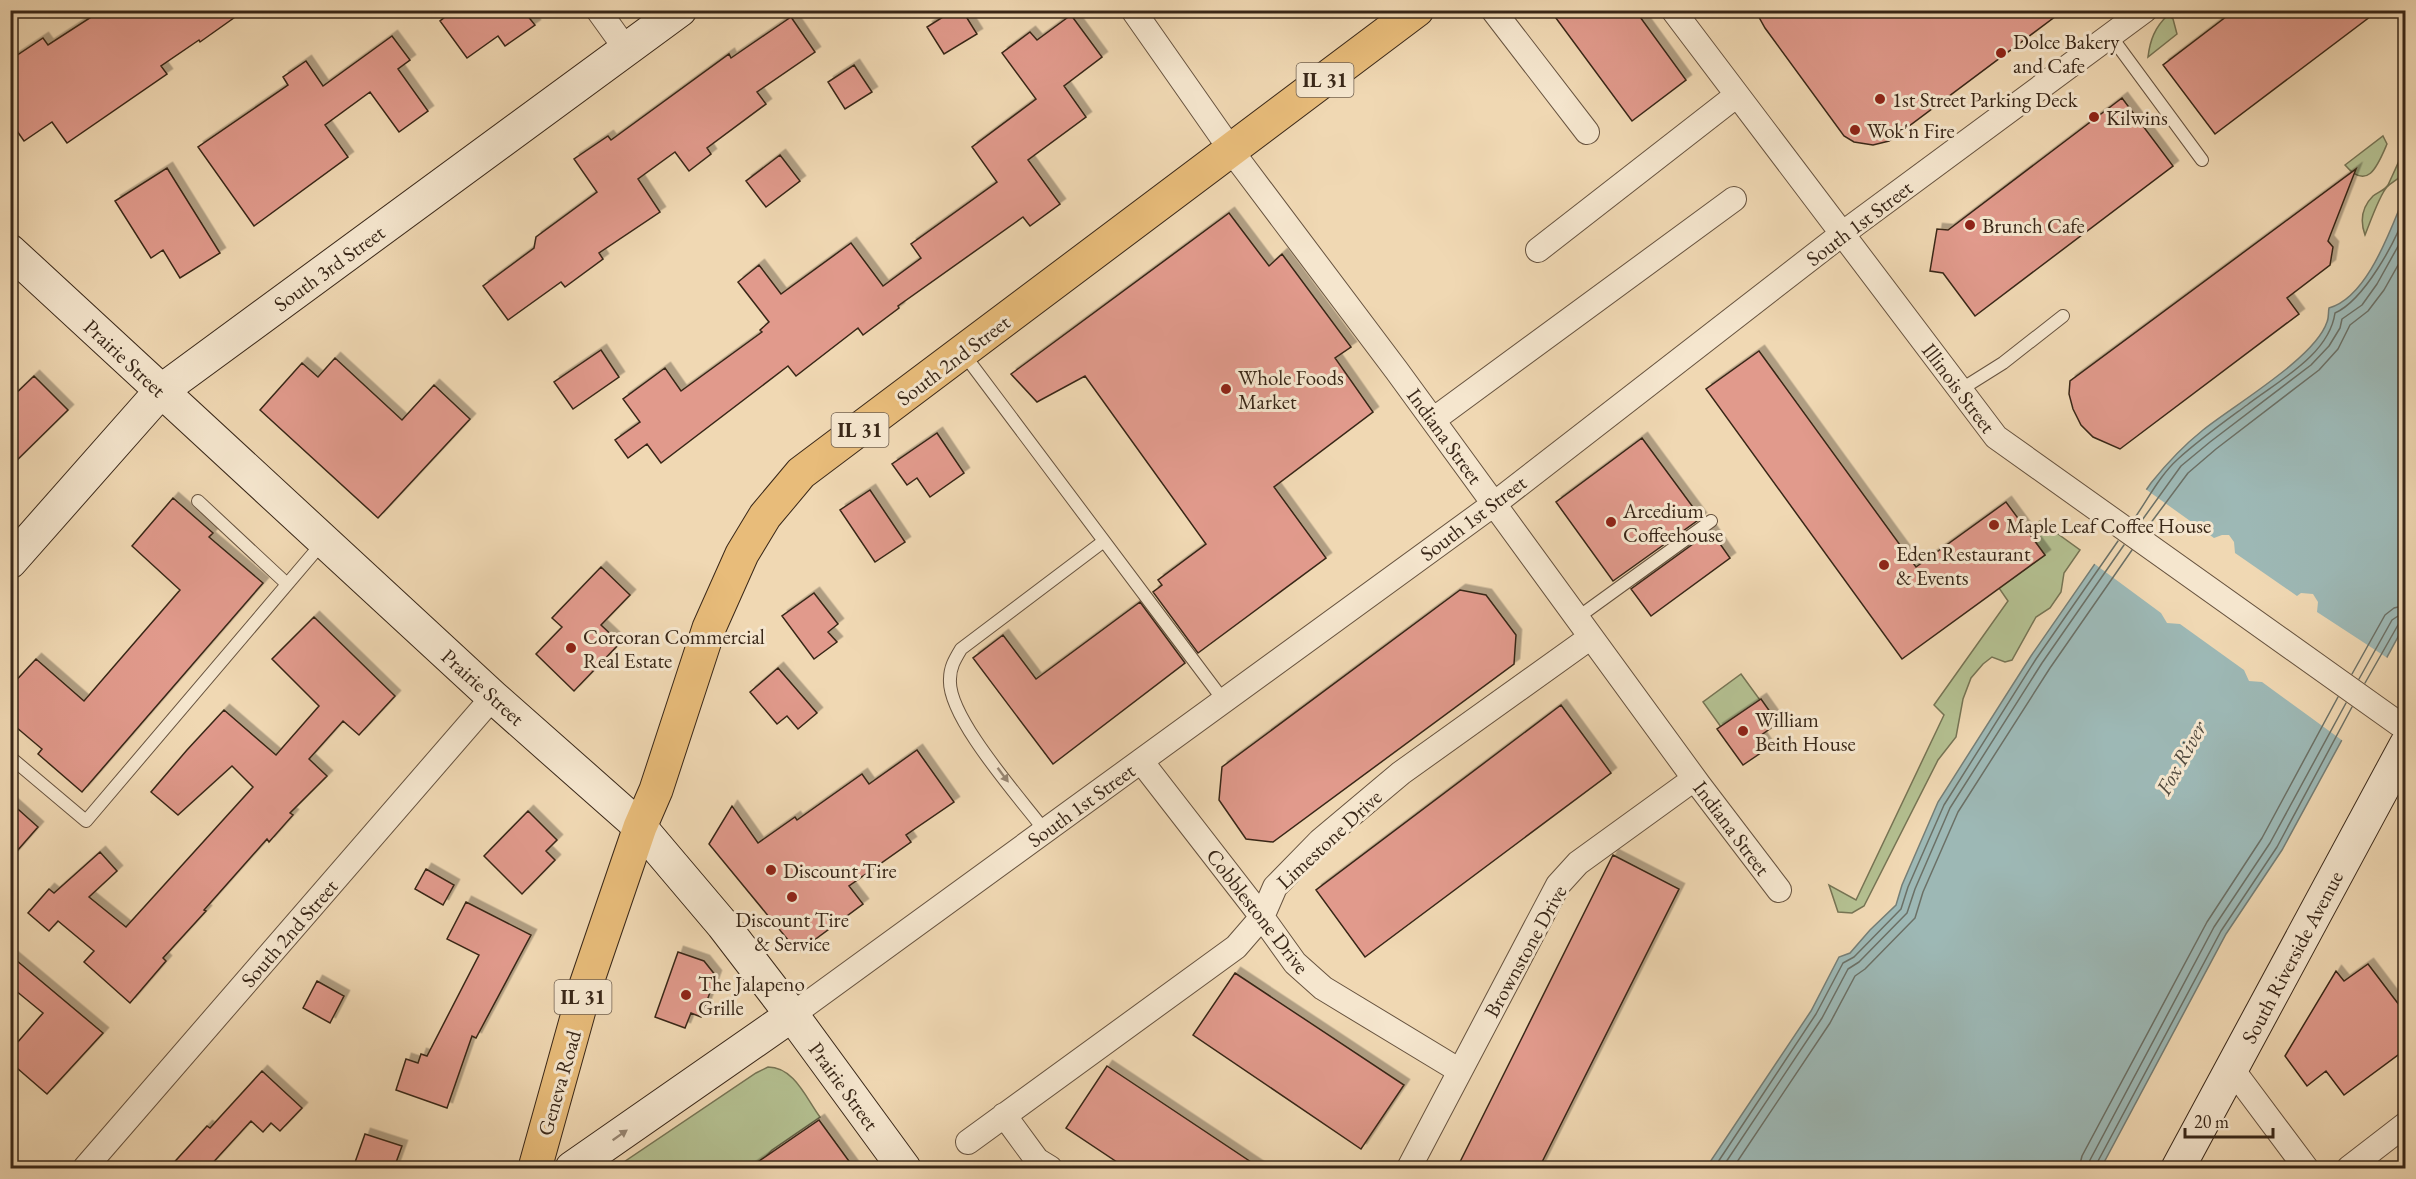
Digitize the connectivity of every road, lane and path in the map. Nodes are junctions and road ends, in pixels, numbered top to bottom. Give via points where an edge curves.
1 (598, 10) edge
2 (680, 10) edge
3 (1133, 10) edge
4 (1417, 10) edge
5 (1493, 10) edge
6 (1673, 10) edge
7 (2145, 10) edge
8 (2110, 34) junction
9 (626, 50) junction
10 (1737, 95) junction
11 (1587, 132) dead end
12 (1232, 150) junction
13 (2202, 160) dead end
14 (1734, 200) dead end
15 (1842, 234) junction
16 (1538, 250) dead end
17 (10, 251) edge
18 (2062, 316) dead end
19 (963, 353) junction
20 (1960, 390) junction
21 (161, 391) junction
22 (1433, 420) junction
23 (198, 501) dead end
24 (1494, 504) junction
25 (1711, 521) dead end
26 (324, 540) junction
27 (1104, 541) junction
28 (10, 562) edge
29 (287, 584) junction
30 (1584, 628) junction
31 (493, 697) junction
32 (1224, 702) junction
33 (2406, 729) edge
34 (2406, 745) edge
35 (10, 757) edge
36 (1141, 761) junction
37 (1694, 779) junction
38 (640, 827) junction
39 (1045, 831) junction
40 (1779, 890) dead end
41 (1262, 917) junction
42 (792, 1015) junction
43 (2232, 1069) junction
44 (1460, 1071) junction
45 (1004, 1115) junction
46 (2406, 1124) edge
47 (968, 1142) dead end
48 (1042, 1166) edge
49 (85, 1168) edge
50 (535, 1168) edge
51 (572, 1168) edge
52 (904, 1168) edge
53 (1409, 1168) edge
54 (2178, 1168) edge
55 (2307, 1168) edge
56 (2349, 1168) edge

1 - 9 street
2 - 9 street, South 3rd Street
3 - 12 street, Indiana Street
4 - 12 main road, South 2nd Street / IL 31
5 - 11 street
6 - 10 street, Illinois Street
7 - 8 street, South 1st Street
8 - 13 lane
8 - 15 street, South 1st Street
9 - 21 street, South 3rd Street
10 - 15 street, Illinois Street
10 - 16 street
12 - 19 main road, South 2nd Street / IL 31
12 - 22 street, Indiana Street
14 - 22 street
15 - 20 street, Illinois Street
15 - 24 street, South 1st Street
17 - 21 street, Prairie Street
18 - 20 lane via 2003,363
19 - 27 lane
19 - 38 main road, South 2nd Street / IL 31 via 801,473 765,516 742,554 709,628
20 - 33 street, Illinois Street via 1996,437
21 - 26 street, Prairie Street
21 - 28 street, South 3rd Street
22 - 24 street, Indiana Street
23 - 29 lane
24 - 30 street, Indiana Street
24 - 32 street, South 1st Street
25 - 30 lane
26 - 29 lane
26 - 31 street, Prairie Street
27 - 32 lane
27 -> 39 lane via 961,649 953,661 949,681 967,728
29 - 35 lane via 86,821
30 - 37 street, Indiana Street
30 - 41 street, Limestone Drive via 1320,841 1275,887
31 - 38 street, Prairie Street
31 - 49 street, South 2nd Street
32 - 36 street, South 1st Street
34 - 43 street, South Riverside Avenue
36 - 39 street, South 1st Street
36 - 41 street, Cobblestone Drive
37 - 40 street, Indiana Street
37 - 44 street, Brownstone Drive via 1578,863 1558,885
38 - 42 street, Prairie Street via 723,924
38 - 50 main road, Geneva Road / IL 31 via 586,985
39 - 42 street, South 1st Street
41 - 44 street, Cobblestone Drive via 1294,963 1323,988
41 - 45 street, Limestone Drive via 1236,947
51 -> 42 street
42 - 52 street, Prairie Street
43 - 54 street, South Riverside Avenue
43 - 55 street
44 - 53 street, Brownstone Drive
45 - 47 street, Limestone Drive
45 - 48 street
46 - 56 street

